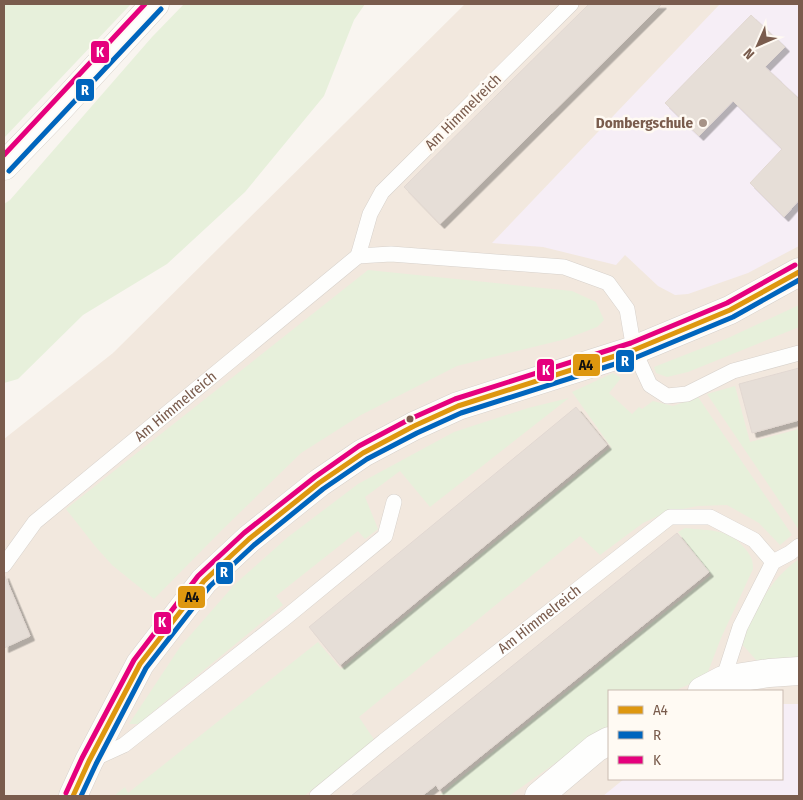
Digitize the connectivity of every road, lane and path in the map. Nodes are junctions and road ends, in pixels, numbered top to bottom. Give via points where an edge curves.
1 (155, 4) edge
2 (571, 4) edge
3 (4, 166) edge
4 (358, 256) junction
5 (799, 272) edge
6 (634, 350) junction
7 (799, 353) edge
8 (394, 502) dead end
9 (799, 546) edge
10 (773, 562) junction
11 (4, 565) edge
12 (799, 671) edge
13 (713, 686) edge
14 (608, 742) edge
15 (89, 761) junction
16 (73, 796) edge
17 (317, 796) edge
18 (539, 796) edge

1 - 3 street
2 - 4 lane, Am Himmelreich via 382,192 370,214
4 - 6 lane via 391,254 564,267 608,283 627,308
4 - 11 lane, Am Himmelreich via 35,522
5 - 6 street via 730,310
6 - 7 lane via 650,385 667,396 687,394 733,371
6 - 15 street via 458,406 363,453 318,483 248,538 204,581 140,664
8 - 15 lane via 385,536 124,746
9 - 10 lane
10 - 13 lane
10 - 17 lane, Am Himmelreich via 754,540 710,517 670,517
12 - 13 street via 769,673
14 - 18 street
15 - 16 street

